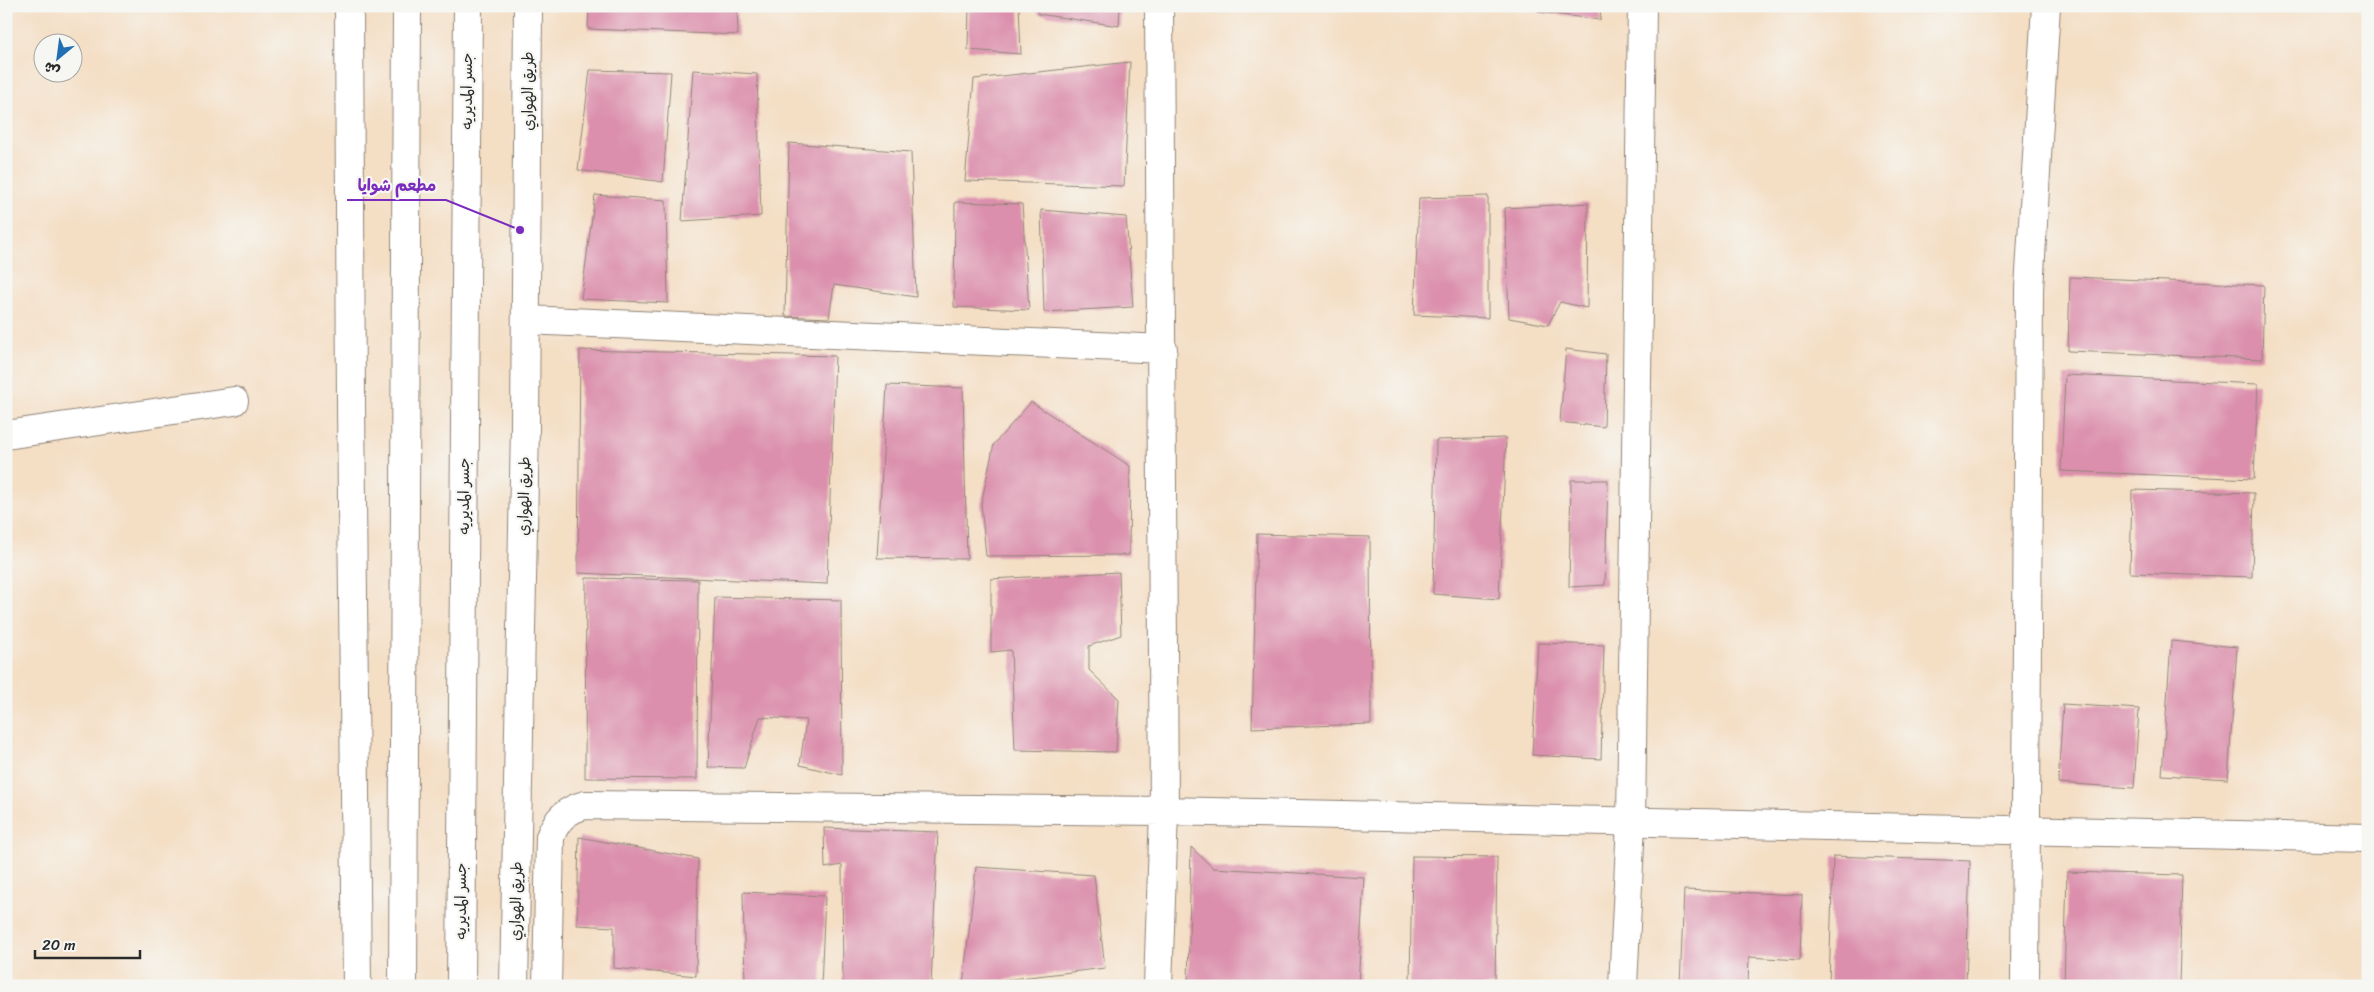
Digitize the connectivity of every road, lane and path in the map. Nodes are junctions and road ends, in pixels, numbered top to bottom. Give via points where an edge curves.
1 (350, 6) edge
2 (407, 6) edge
3 (468, 6) edge
4 (528, 6) edge
5 (1160, 6) edge
6 (1642, 6) edge
7 (2046, 6) edge
8 (526, 320) junction
9 (1163, 349) junction
10 (234, 401) dead end
11 (6, 435) edge
12 (1164, 811) junction
13 (1631, 823) junction
14 (2024, 830) junction
15 (2368, 838) edge
16 (357, 986) edge
17 (403, 986) edge
18 (461, 986) edge
19 (514, 986) edge
20 (547, 986) edge
21 (1158, 986) edge
22 (1623, 986) edge
23 (2025, 986) edge

1 - 16 main road via 350,404
2 - 17 main road
3 - 18 main road, جسر المديريه
4 - 8 main road, طريق الهواري
5 - 9 main road
6 - 13 main road
7 - 14 main road via 2029,289
8 - 9 main road
8 - 19 main road, طريق الهواري
9 - 12 main road
10 - 11 main road
12 - 13 main road
12 - 20 main road via 585,805 573,808 562,815 550,837
12 - 21 main road
13 - 14 main road
13 - 22 main road
14 - 15 main road
14 - 23 main road

